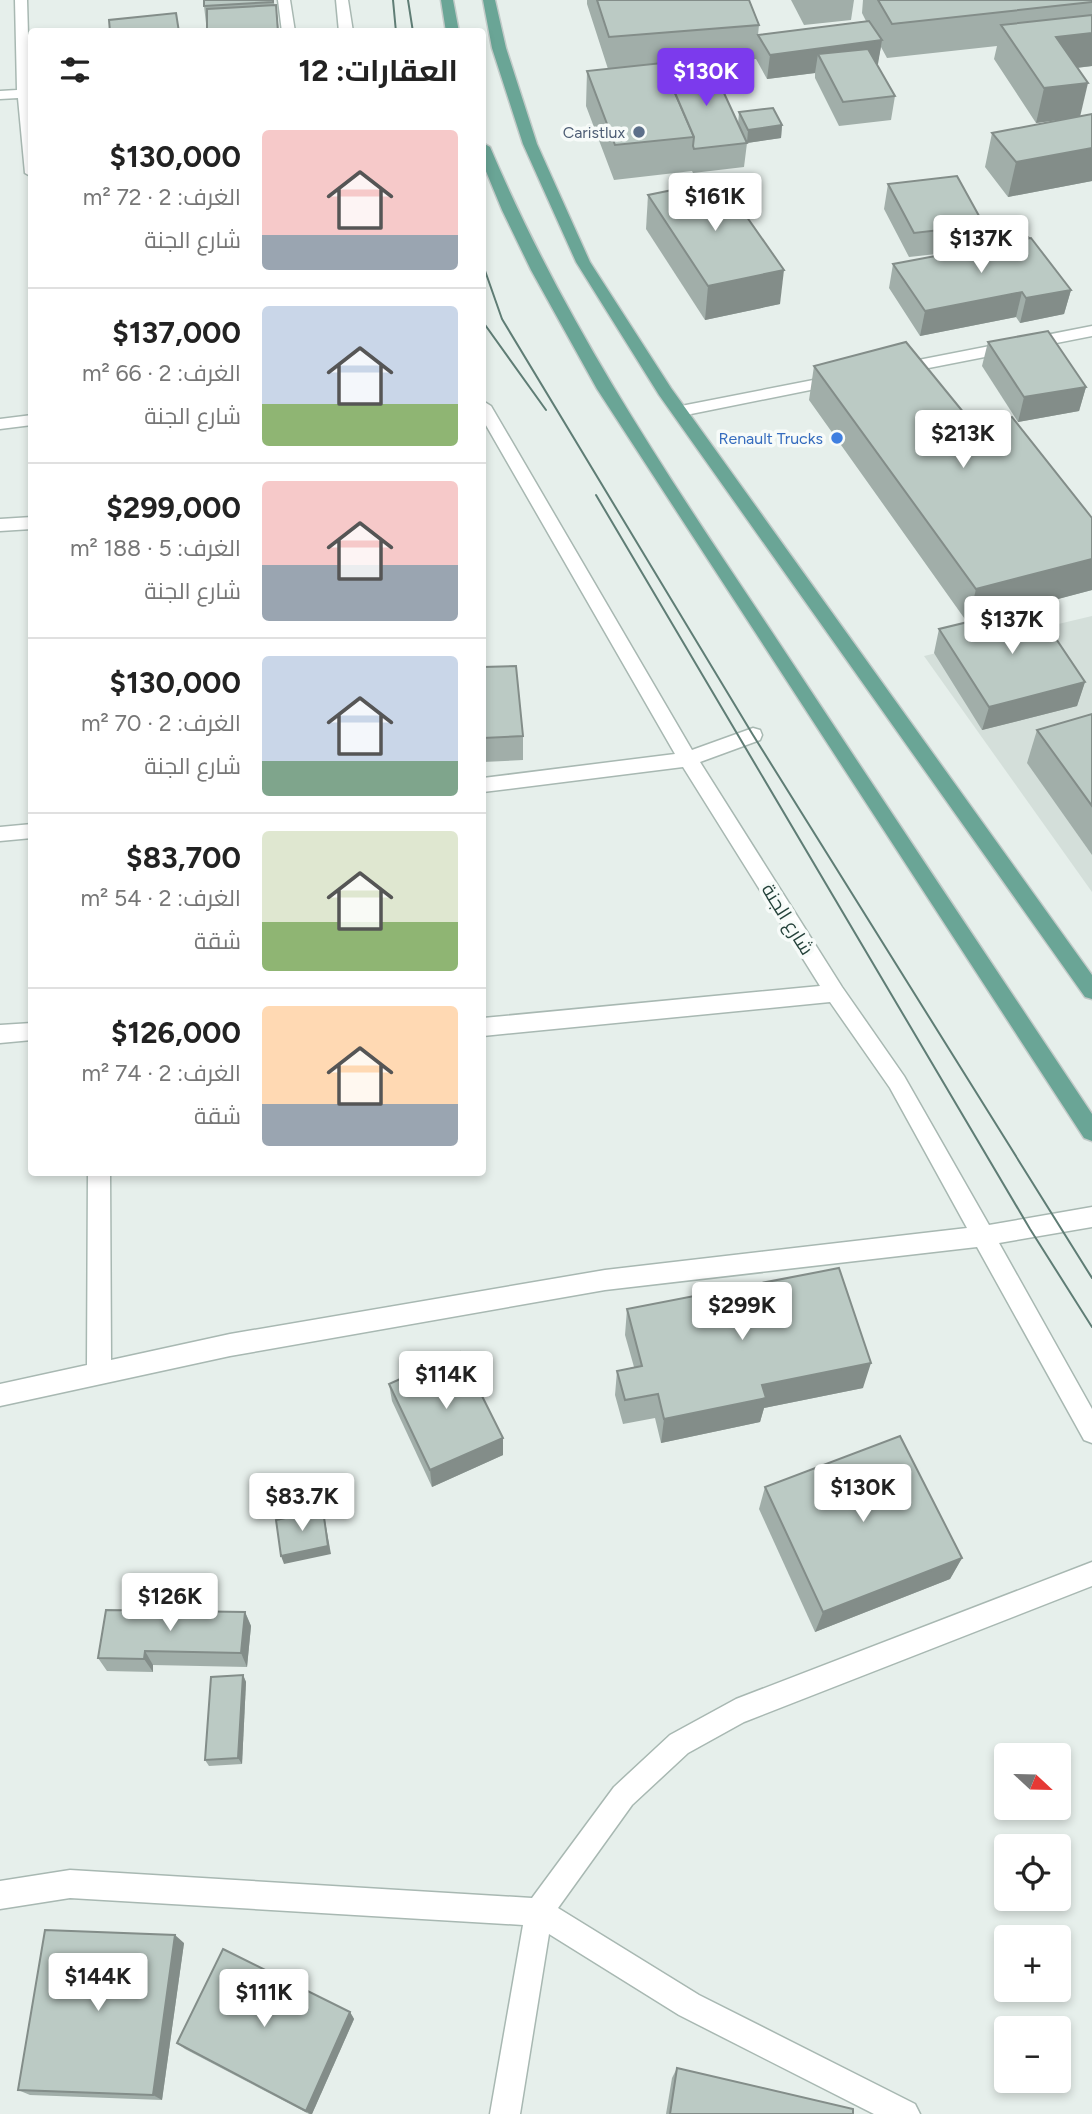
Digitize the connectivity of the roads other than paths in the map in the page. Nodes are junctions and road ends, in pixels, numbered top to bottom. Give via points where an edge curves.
1 (21, 0) edge
2 (284, 0) edge
3 (342, 0) edge
4 (447, 0) edge
5 (489, 0) edge
6 (288, 28) edge
7 (346, 28) edge
8 (452, 28) edge
9 (28, 93) edge
10 (0, 95) edge
11 (486, 155) edge
12 (1092, 331) edge
13 (887, 371) edge
14 (859, 377) edge
15 (486, 411) edge
16 (681, 411) junction
17 (28, 420) edge
18 (0, 424) edge
19 (28, 523) edge
20 (0, 526) edge
21 (753, 735) dead end
22 (688, 759) junction
23 (486, 785) edge
24 (28, 831) edge
25 (0, 834) edge
26 (1092, 991) edge
27 (835, 993) junction
28 (486, 1027) edge
29 (28, 1031) edge
30 (0, 1034) edge
31 (1092, 1132) edge
32 (99, 1176) edge
33 (1092, 1217) edge
34 (983, 1236) junction
35 (99, 1372) junction
36 (0, 1395) edge
37 (1092, 1432) edge
38 (1092, 1574) edge
39 (0, 1895) edge
40 (539, 1912) junction
41 (505, 2114) edge
42 (905, 2114) edge

1 - 9 street
2 - 6 street
3 - 7 street
4 - 8 main road
5 - 16 main road via 499,48 530,144 565,224 583,262
9 - 10 street
11 - 31 main road via 540,275 592,367
12 - 13 street
14 - 16 street
15 - 22 street, شارع الجنة
16 - 26 main road
17 - 18 street
19 - 20 street
21 - 22 street
22 - 23 street
22 - 27 street, شارع الجنة
24 - 25 street
27 - 28 street
27 - 34 street, شارع الجنة via 897,1082
29 - 30 street
32 - 35 street
33 - 34 street
34 - 35 street via 605,1280
34 - 37 street, شارع الجنة
35 - 36 street
38 - 40 street via 736,1712 679,1744 622,1796
39 - 40 street via 70,1884
40 - 41 street
40 - 42 street via 689,2005

